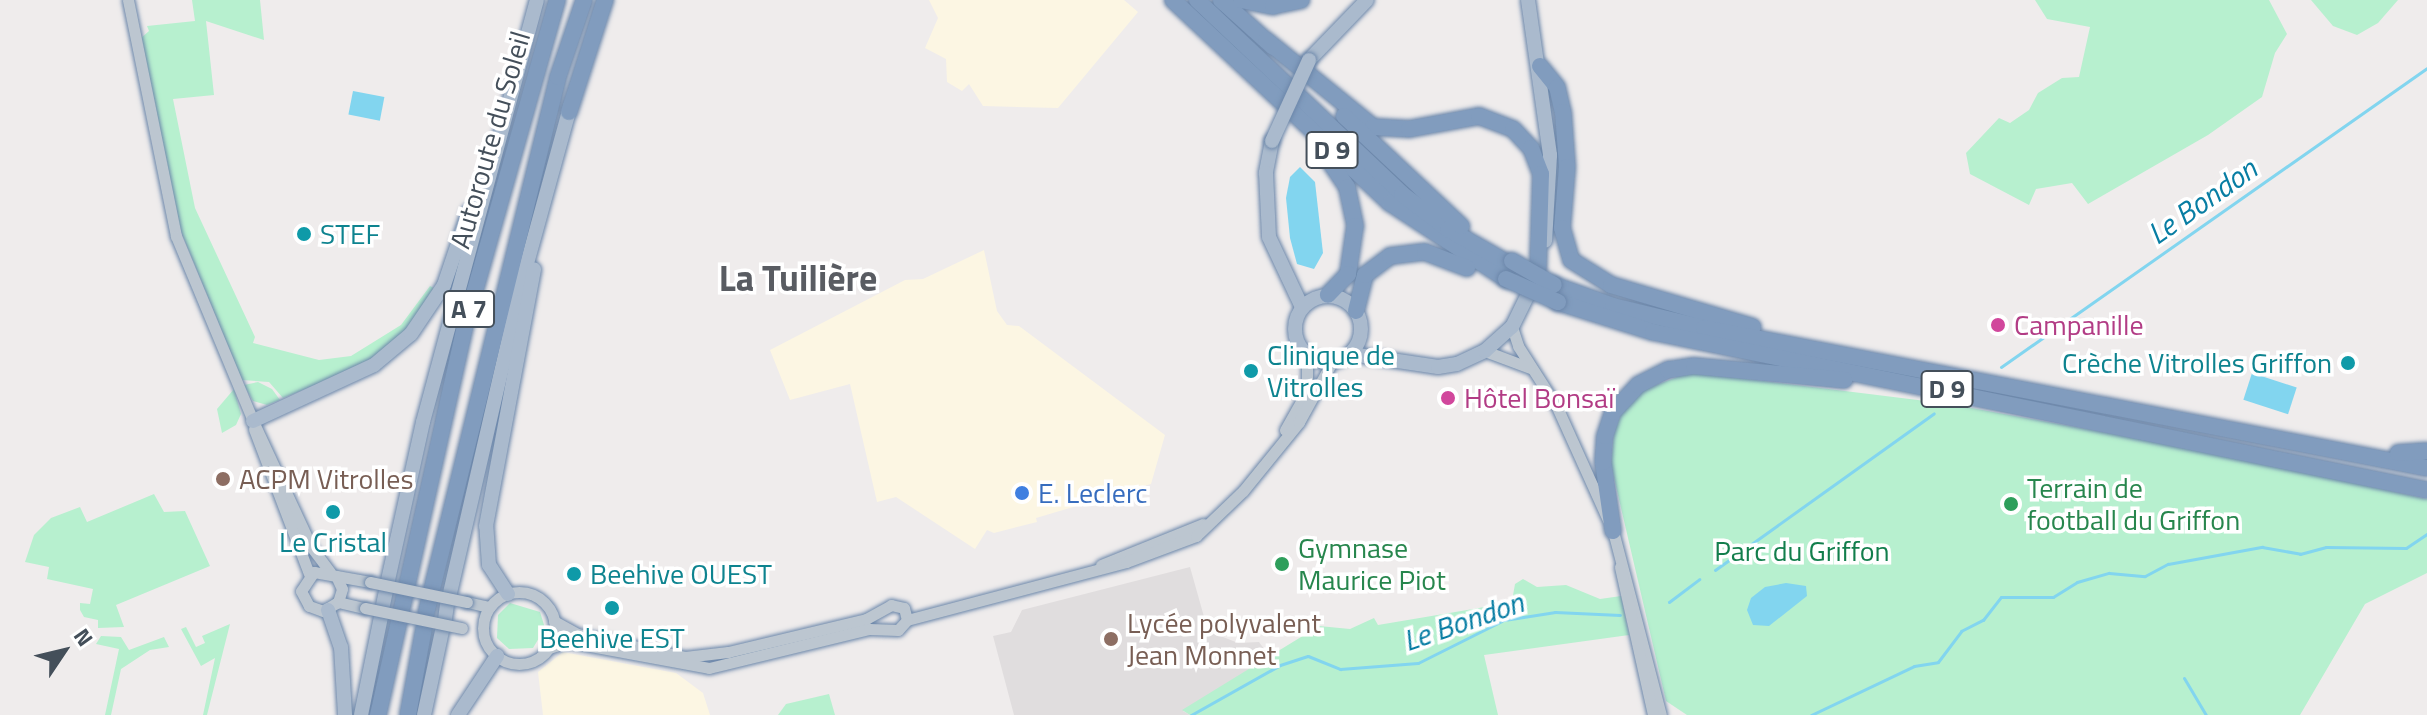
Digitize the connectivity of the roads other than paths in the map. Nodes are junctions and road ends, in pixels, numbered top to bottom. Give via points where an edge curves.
1 (128, 0) edge
2 (537, 0) edge
3 (557, 0) edge
4 (584, 0) edge
5 (603, 0) edge
6 (1171, 0) edge
7 (1197, 0) edge
8 (1221, 0) edge
9 (1241, 0) edge
10 (1301, 0) edge
11 (1367, 0) edge
12 (1519, 0) edge
13 (1528, 0) edge
14 (1535, 39) junction
15 (1266, 40) junction
16 (1540, 66) junction
17 (513, 77) junction
18 (569, 112) joint
19 (559, 152) junction
20 (1538, 269) junction
21 (1508, 273) junction
22 (1328, 295) junction
23 (1557, 296) junction
24 (1302, 307) junction
25 (1356, 311) junction
26 (1512, 327) junction
27 (1485, 351) junction
28 (1351, 354) junction
29 (1307, 356) junction
30 (1332, 362) junction
31 (1534, 371) junction
32 (1991, 383) junction
33 (253, 421) junction
34 (2185, 421) junction
35 (2126, 425) junction
36 (2188, 439) junction
37 (2427, 451) edge
38 (1264, 465) junction
39 (2427, 468) edge
40 (2427, 482) edge
41 (2427, 490) edge
42 (1613, 531) junction
43 (309, 574) junction
44 (333, 574) junction
45 (508, 594) junction
46 (333, 606) junction
47 (489, 607) junction
48 (884, 609) junction
49 (907, 620) junction
50 (554, 621) junction
51 (1637, 626) junction
52 (889, 630) junction
53 (483, 631) junction
54 (549, 648) junction
55 (497, 656) junction
56 (345, 715) edge
57 (361, 715) edge
58 (378, 715) edge
59 (408, 715) edge
60 (424, 715) edge
61 (458, 715) edge
62 (1653, 715) edge
63 (1661, 715) edge

1 - 33 street via 174,228
2 - 17 main road
3 - 58 highway, Autoroute du Soleil / A 7 via 466,322
4 - 59 highway, Autoroute du Soleil / A 7 via 558,77 428,608
5 - 18 highway
6 - 21 highway, D 9 via 1390,203 1434,237
6 - 22 highway via 1321,150 1347,187 1354,213 1354,250 1348,274
7 - 21 highway, D 9 via 1402,194
8 - 15 highway, D 9
9 - 10 highway via 1273,6
11 - 24 main road, bridge via 1309,60 1272,141 1266,173 1269,237
12 - 14 main road
13 - 14 main road
14 - 16 main road
15 - 20 highway via 1373,127 1409,129 1479,116 1513,129 1531,148 1541,174
15 - 21 highway, D 9
16 - 20 main road via 1551,193
16 - 32 highway via 1557,87 1563,112 1563,242 1579,268 1611,285 1718,318
17 - 33 main road via 453,261 428,313 374,365
17 - 57 main road via 423,422
18 - 19 main road
19 - 45 main road via 486,526 489,565
19 - 60 main road via 516,304
20 - 26 main road
21 - 23 highway
21 - 23 highway, D 9, bridge
21 - 25 highway via 1433,254 1399,253 1365,275
22 - 24 main road
22 - 25 main road
23 - 32 highway, D 9
23 - 35 highway, D 9 via 1636,333
24 - 29 main road via 1294,327
25 - 28 main road via 1361,329
26 - 27 main road
26 - 31 street
27 - 28 main road via 1438,367
27 - 31 street
28 - 30 main road
29 - 30 main road
29 - 38 street via 1307,391
30 - 38 street via 1306,413
31 - 42 street via 1557,407
32 - 34 highway, D 9
33 - 43 street
33 - 44 street via 312,548
34 - 37 highway via 2411,456
34 - 39 highway, D 9
35 - 36 highway, D 9
35 - 42 highway via 1788,371 1713,366 1668,370 1626,395 1609,420 1603,462
36 - 40 highway, D 9
36 - 41 highway
38 - 49 street via 1224,512 1094,568
42 - 51 street
43 - 44 street
43 - 46 street via 302,585 305,602 314,609
44 - 46 street via 342,589
44 - 47 street, bridge
45 - 47 street
45 - 50 street via 539,598
46 - 53 street, bridge
46 - 56 main road
47 - 53 street
48 - 49 street via 900,606
48 - 50 street via 866,619 685,657 569,632
48 - 52 street via 882,620
49 - 52 street via 901,629
50 - 54 street
51 - 62 street
51 - 63 street
52 - 54 street via 869,629 709,668 576,643
53 - 55 street
54 - 55 street via 525,663
55 - 61 main road

